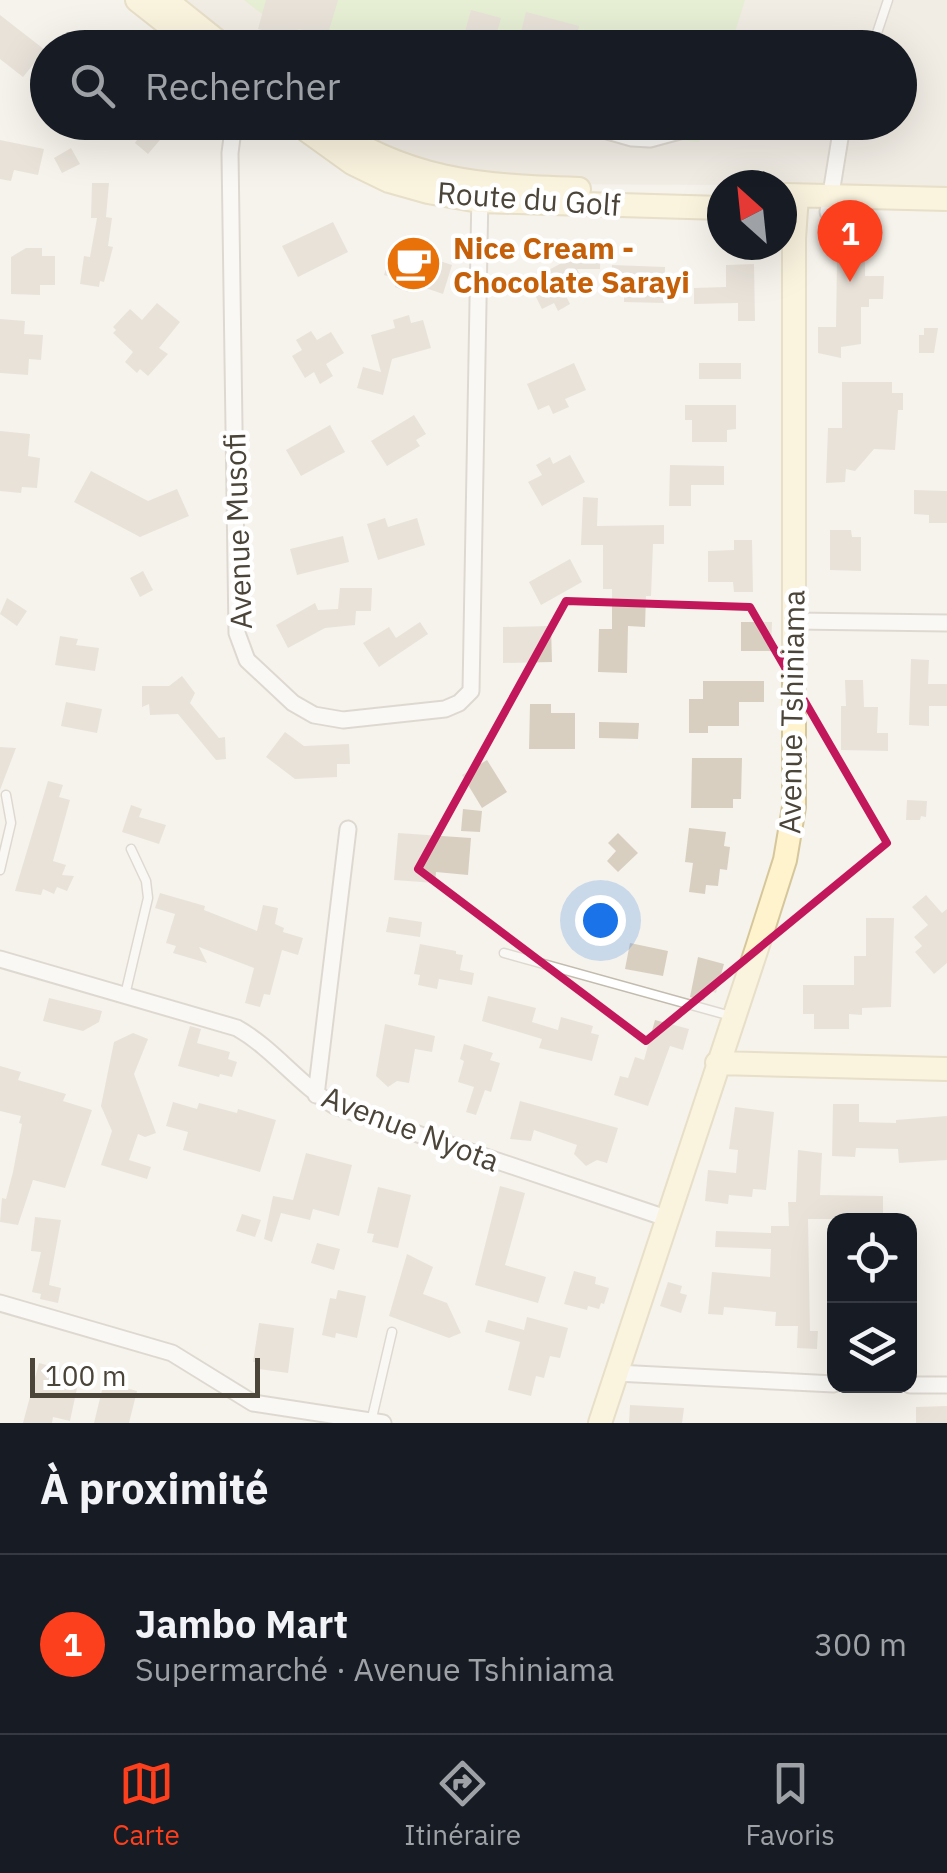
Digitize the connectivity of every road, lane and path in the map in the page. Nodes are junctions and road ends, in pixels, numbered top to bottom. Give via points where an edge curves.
1 (137, 0) edge
2 (166, 0) edge
3 (888, 0) edge
4 (175, 30) edge
5 (204, 30) edge
6 (878, 30) edge
7 (232, 140) edge
8 (320, 140) edge
9 (348, 140) edge
10 (840, 140) edge
11 (480, 193) junction
12 (707, 193) edge
13 (947, 199) edge
14 (797, 203) edge
15 (828, 205) junction
16 (707, 207) edge
17 (947, 214) edge
18 (790, 260) edge
19 (794, 620) junction
20 (947, 624) edge
21 (6, 795) dead end
22 (348, 829) dead end
23 (131, 848) dead end
24 (0, 870) edge
25 (504, 953) dead end
26 (0, 961) edge
27 (125, 996) junction
28 (734, 1017) junction
29 (718, 1063) junction
30 (947, 1068) edge
31 (316, 1094) junction
32 (666, 1218) junction
33 (0, 1303) edge
34 (392, 1332) dead end
35 (616, 1373) junction
36 (827, 1384) edge
37 (917, 1385) edge
38 (947, 1385) edge
39 (377, 1422) edge
40 (600, 1423) edge

1 - 4 street
2 - 5 street
3 - 6 lane
7 - 11 street, Avenue Musofi via 237,633 247,660 314,715 342,720 445,709 471,691
8 - 11 street, Route du Golf via 389,180 428,192
9 - 11 street via 394,164
10 - 15 street
11 - 12 street
11 - 16 street, Route du Golf
13 - 15 street
14 - 15 street
15 - 17 street
18 - 19 street, Avenue Tshiniama
19 - 20 street
19 - 28 street, Avenue Tshiniama via 790,834
21 - 24 lane via 11,823
22 - 31 street
23 - 27 lane via 148,898
25 - 28 lane
26 - 27 street, Avenue Nyota
27 - 31 street, Avenue Nyota via 237,1028
28 - 29 street, Avenue Tshiniama
29 - 30 street
29 - 32 street, Avenue Tshiniama
31 - 32 street, Avenue Nyota
32 - 35 street, Avenue Tshiniama
33 - 39 street via 172,1353 253,1403
34 - 39 lane
35 - 36 street
35 - 40 street, Avenue Tshiniama
37 - 38 street

